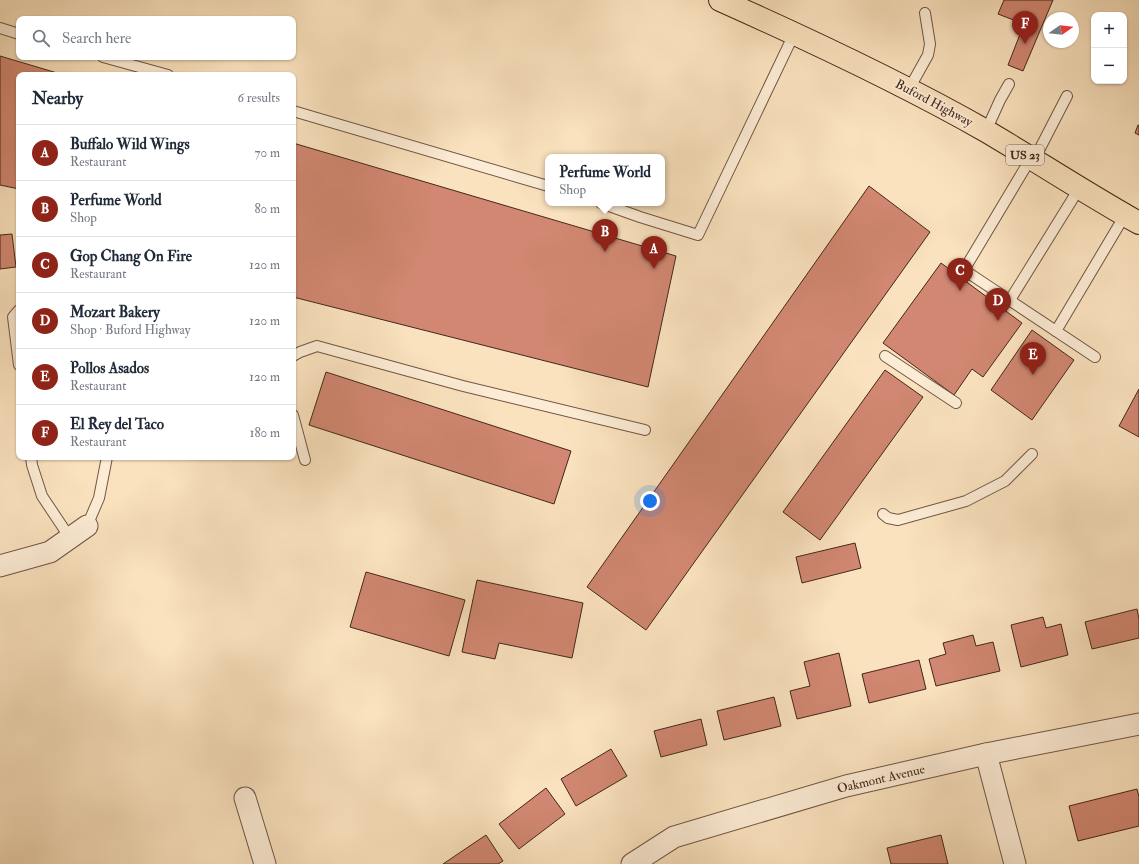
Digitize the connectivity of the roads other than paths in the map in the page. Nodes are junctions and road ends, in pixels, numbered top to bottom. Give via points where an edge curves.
1 (720, 0) edge
2 (925, 13) dead end
3 (0, 28) edge
4 (16, 33) edge
5 (794, 34) junction
6 (114, 60) edge
7 (157, 72) edge
8 (1009, 84) dead end
9 (909, 89) junction
10 (1067, 96) dead end
11 (296, 113) edge
12 (986, 131) junction
13 (1032, 159) junction
14 (545, 185) edge
15 (1080, 187) junction
16 (610, 206) edge
17 (1132, 219) edge
18 (1010, 300) junction
19 (1056, 331) junction
20 (296, 355) edge
21 (885, 356) dead end
22 (1095, 357) dead end
23 (956, 403) dead end
24 (296, 426) edge
25 (645, 430) dead end
26 (1032, 454) dead end
27 (31, 460) edge
28 (106, 460) edge
29 (305, 460) dead end
30 (883, 514) dead end
31 (87, 526) joint
32 (70, 538) junction
33 (0, 566) edge
34 (1139, 724) edge
35 (986, 754) junction
36 (245, 798) dead end
37 (265, 864) edge
38 (632, 864) edge
39 (1014, 864) edge

1 - 5 main road, Buford Highway / US 23
2 - 9 lane via 930,44 928,55
3 - 4 lane
5 - 9 main road, Buford Highway / US 23
5 - 16 lane via 698,235
6 - 7 lane
8 - 12 lane
9 - 12 main road, Buford Highway / US 23
10 - 13 lane
11 - 14 lane
12 - 13 main road, Buford Highway / US 23
13 - 15 main road, Buford Highway / US 23
13 - 18 lane via 964,270
15 - 17 main road, Buford Highway / US 23
15 - 18 lane
17 - 19 lane
18 - 19 lane
19 - 22 lane
20 - 25 lane via 317,346 463,386
21 - 23 lane
24 - 29 lane
26 - 30 lane via 1005,481 966,501 898,520
27 - 32 lane via 42,496
28 - 31 lane via 98,498
31 - 32 street
32 - 33 street via 50,552
34 - 35 street, Oakmont Avenue
35 - 38 street, Oakmont Avenue via 846,786 674,837
35 - 39 street
36 - 37 street

